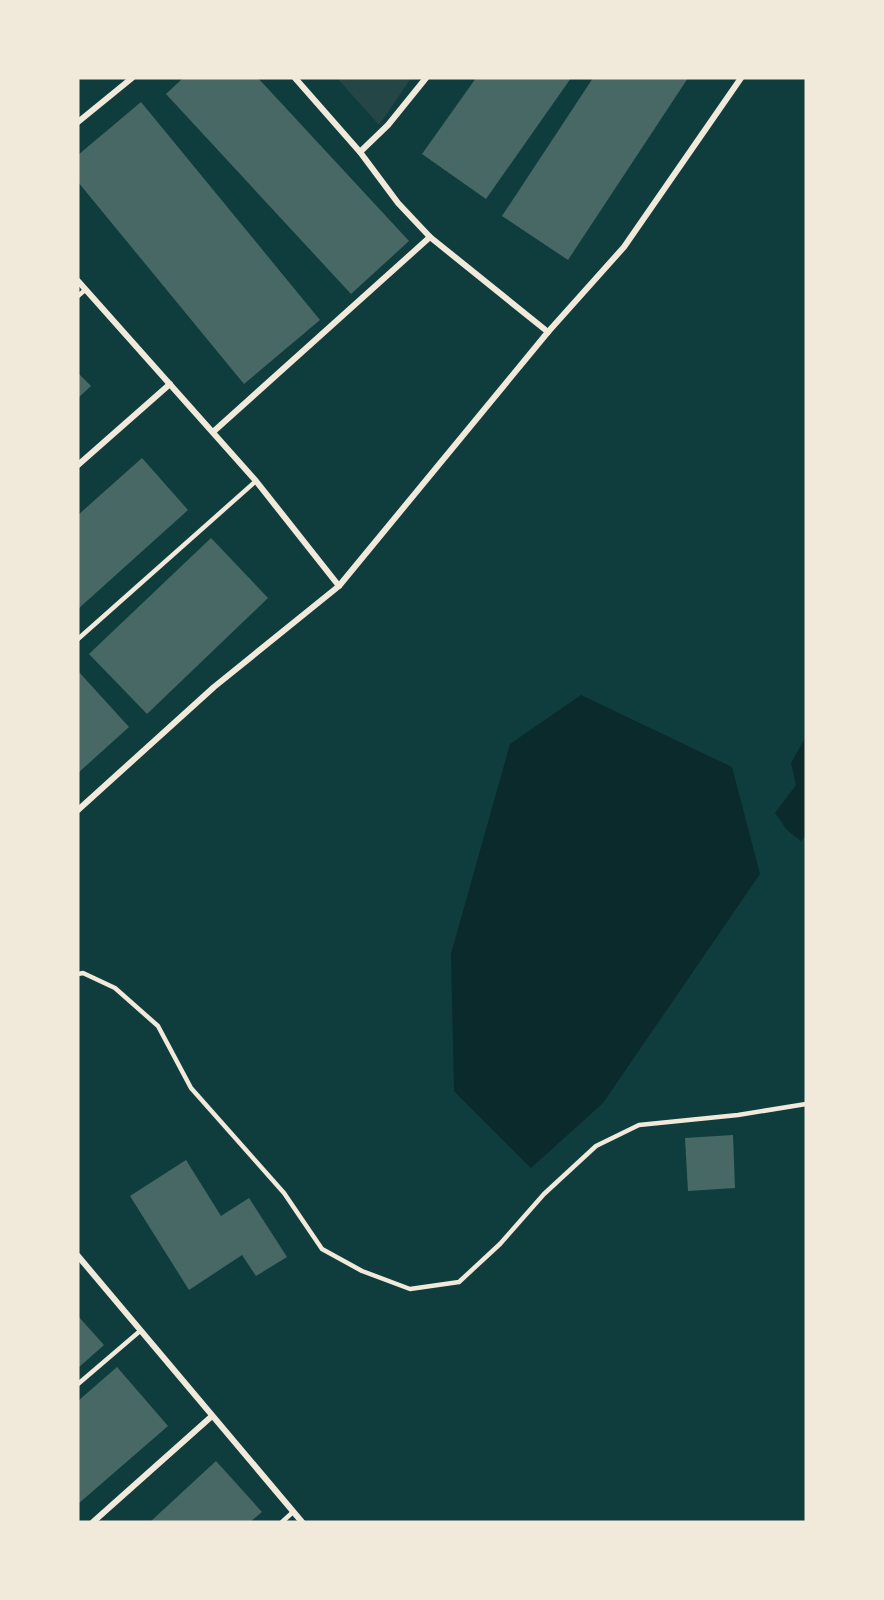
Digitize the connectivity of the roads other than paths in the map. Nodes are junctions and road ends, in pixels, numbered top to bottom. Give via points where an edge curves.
1 (132, 78) edge
2 (295, 78) edge
3 (426, 78) edge
4 (741, 78) edge
5 (78, 122) edge
6 (360, 152) junction
7 (430, 237) junction
8 (78, 282) edge
9 (85, 290) junction
10 (78, 296) edge
11 (548, 332) junction
12 (170, 384) junction
13 (213, 432) junction
14 (78, 465) edge
15 (256, 481) junction
16 (339, 586) junction
17 (78, 639) edge
18 (78, 810) edge
19 (78, 974) edge
20 (806, 1104) edge
21 (78, 1256) edge
22 (140, 1331) junction
23 (78, 1384) edge
24 (212, 1416) junction
25 (293, 1512) junction
26 (93, 1522) edge
27 (282, 1522) edge
28 (302, 1522) edge

1 - 5 street
2 - 6 street
3 - 6 street
4 - 11 street via 624,247
6 - 7 street via 398,203
7 - 11 street
7 - 13 street
8 - 9 street
9 - 10 lane
9 - 12 street
11 - 16 street
12 - 13 street
12 - 14 street
13 - 15 street
15 - 16 street
15 - 17 lane
16 - 18 street via 214,687
19 - 20 lane via 115,988 158,1026 191,1088 284,1193 322,1250 410,1289 459,1282 596,1146 639,1125
21 - 22 street
22 - 23 lane
22 - 24 street
24 - 25 street
24 - 26 street
25 - 27 lane
25 - 28 street

